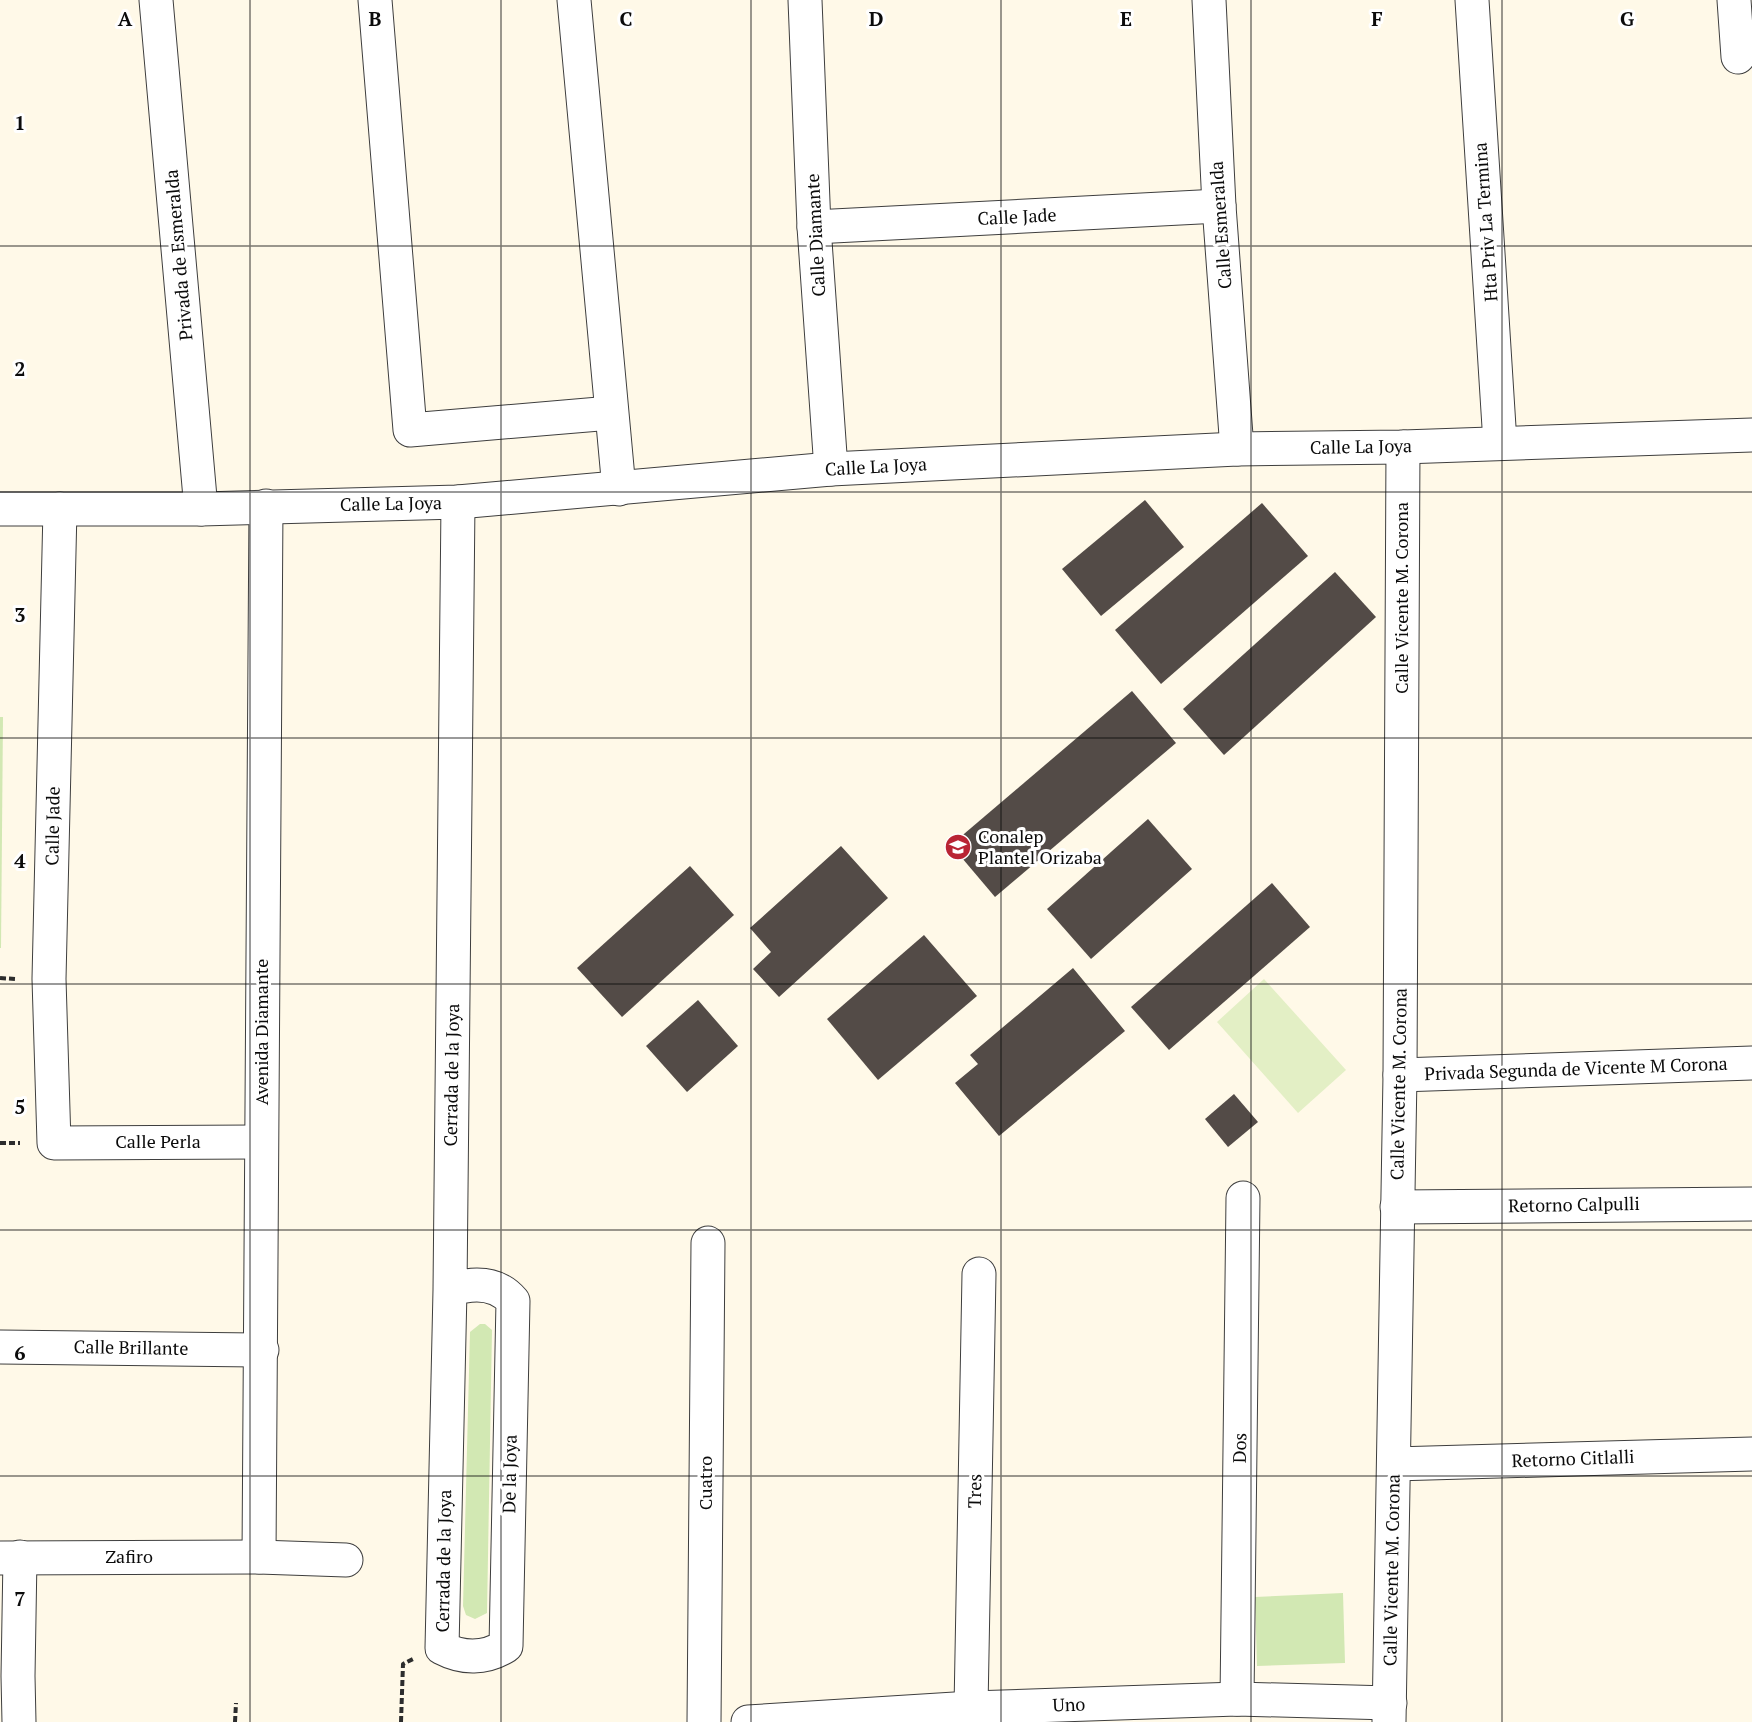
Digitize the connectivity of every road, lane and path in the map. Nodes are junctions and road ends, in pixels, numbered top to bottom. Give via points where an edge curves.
1 (156, 0) edge
2 (375, 0) edge
3 (574, 0) edge
4 (805, 0) edge
5 (1209, 0) edge
6 (1472, 0) edge
7 (1734, 0) edge
8 (1738, 57) dead end
9 (1219, 206) junction
10 (814, 227) junction
11 (611, 413) junction
12 (1752, 435) edge
13 (1500, 443) junction
14 (1403, 447) junction
15 (1236, 449) junction
16 (831, 469) junction
17 (620, 489) junction
18 (458, 502) junction
19 (1, 506) edge
20 (266, 506) junction
21 (60, 509) junction
22 (201, 509) junction
23 (1752, 1063) edge
24 (1400, 1075) junction
25 (261, 1142) junction
26 (54, 1143) joint
27 (1243, 1198) dead end
28 (1752, 1204) edge
29 (1397, 1207) junction
30 (708, 1243) dead end
31 (979, 1274) dead end
32 (450, 1290) junction
33 (0, 1347) edge
34 (262, 1350) junction
35 (1752, 1454) edge
36 (1394, 1464) junction
37 (10, 1557) edge
38 (259, 1557) junction
39 (346, 1560) dead end
40 (441, 1648) junction
41 (9, 1677) edge
42 (1237, 1699) junction
43 (236, 1703) dead end
44 (971, 1708) junction
45 (1389, 1712) edge
46 (19, 1722) edge
47 (235, 1722) edge
48 (401, 1722) edge
49 (704, 1722) edge
50 (748, 1722) edge

1 - 22 street, Privada de Esmeralda
2 - 11 street via 410,430
3 - 11 street
4 - 10 street, Calle Diamante
5 - 9 street, Calle Esmeralda
6 - 13 street, Hta Priv La Termina
7 - 8 street
9 - 10 street, Calle Jade
9 - 15 street, Calle Esmeralda
10 - 16 street, Calle Diamante
11 - 17 street
12 - 13 street, Calle La Joya
13 - 14 street, Calle La Joya
14 - 15 street, Calle La Joya
14 - 24 street, Calle Vicente M. Corona
15 - 16 street, Calle La Joya
16 - 17 street, Calle La Joya
17 - 18 street, Calle La Joya
18 - 20 street, Calle La Joya
18 - 32 street, Cerrada de la Joya
19 - 21 street, Calle La Joya
20 - 22 street, Calle La Joya
20 - 25 street, Avenida Diamante
21 - 22 street, Calle La Joya
21 - 26 street, Calle Jade via 49,980
23 - 24 street, Privada Segunda de Vicente M Corona
24 - 29 street, Calle Vicente M. Corona
25 - 26 street, Calle Perla
25 - 34 street, Avenida Diamante
27 - 42 street, Dos
28 - 29 street, Retorno Calpulli
29 - 36 street, Calle Vicente M. Corona
30 - 49 street, Cuatro
31 - 44 street, Tres
32 - 40 street, Cerrada de la Joya
32 - 40 street, De la Joya via 485,1285 501,1290 513,1301 507,1634 506,1646 487,1654 460,1656
33 - 34 street, Calle Brillante
34 - 38 street, Avenida Diamante
35 - 36 street, Retorno Citlalli
36 - 45 street, Calle Vicente M. Corona
37 - 38 street, Zafiro
37 - 41 street
38 - 39 street, Zafiro
40 - 48 path via 403,1664
41 - 46 street
42 - 44 street, Uno
42 - 45 street, Uno
43 - 47 path
44 - 50 street, Uno

